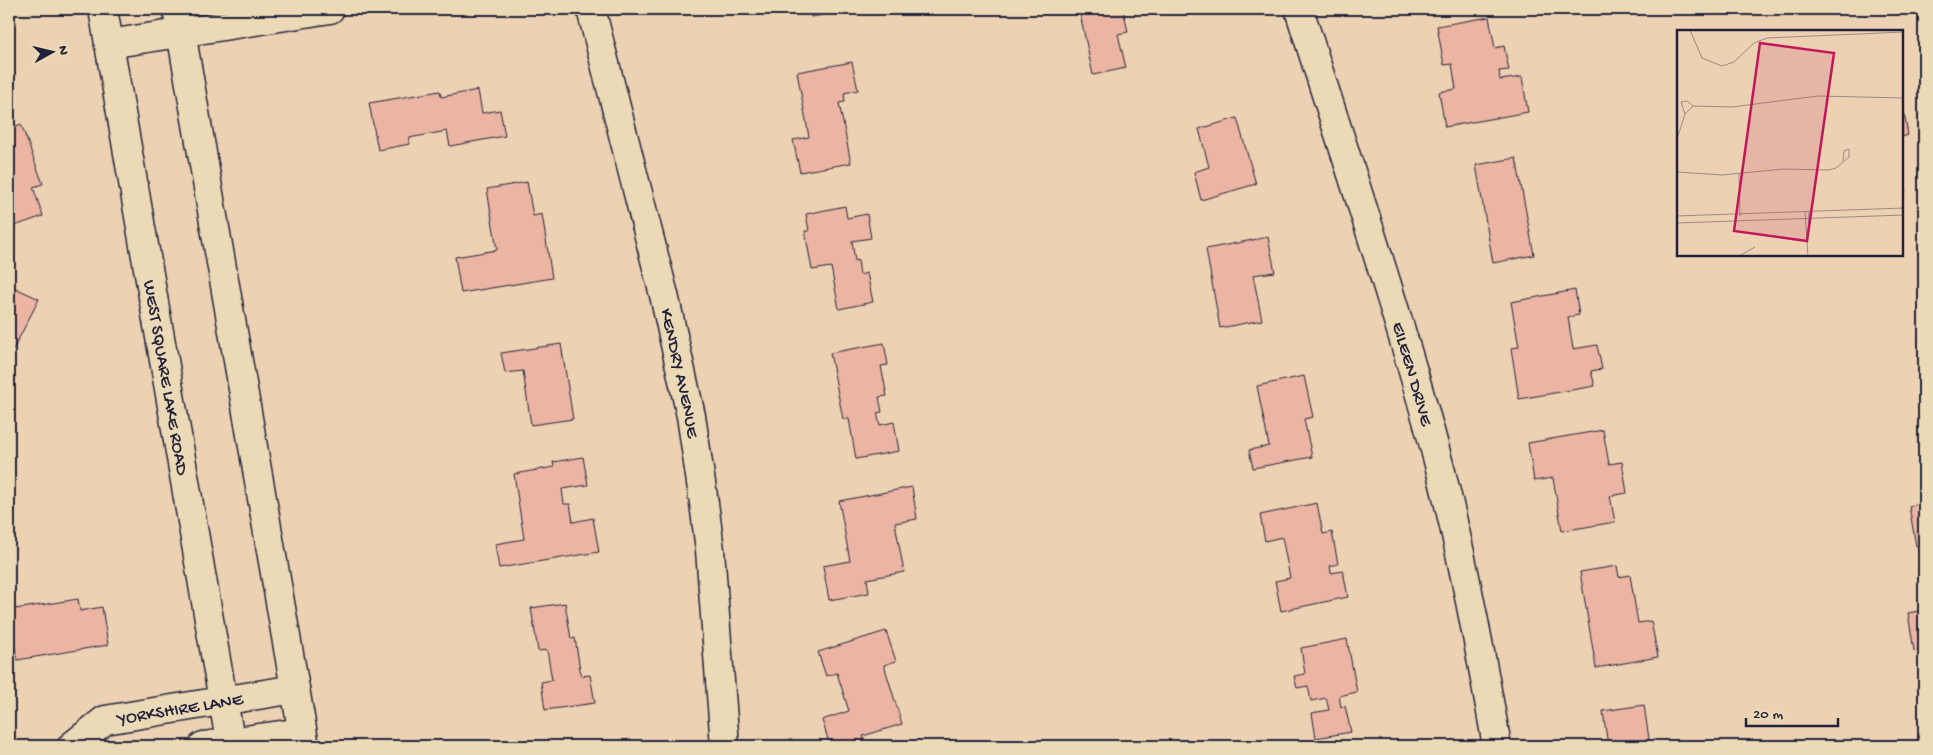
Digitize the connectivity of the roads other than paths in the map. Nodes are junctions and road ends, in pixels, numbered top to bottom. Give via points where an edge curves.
1 (102, 9) edge
2 (330, 9) edge
3 (591, 9) edge
4 (1298, 9) edge
5 (179, 20) edge
6 (109, 44) junction
7 (295, 689) junction
8 (224, 700) junction
9 (304, 739) edge
10 (231, 744) edge
11 (72, 746) edge
12 (203, 746) edge
13 (725, 746) edge
14 (1497, 746) edge

1 - 6 main road, WEST SQUARE LAKE ROAD
2 - 5 main road
3 - 13 main road, KENDRY AVENUE via 664,295 691,416 710,550
4 - 14 main road, EILEEN DRIVE via 1404,342 1441,472 1469,590
5 - 6 main road
5 - 7 main road
6 - 8 main road, WEST SQUARE LAKE ROAD
7 - 8 main road, YORKSHIRE LANE
7 - 9 main road
8 - 10 main road, WEST SQUARE LAKE ROAD
8 - 11 main road, YORKSHIRE LANE via 105,720
9 - 10 main road
10 - 12 main road

